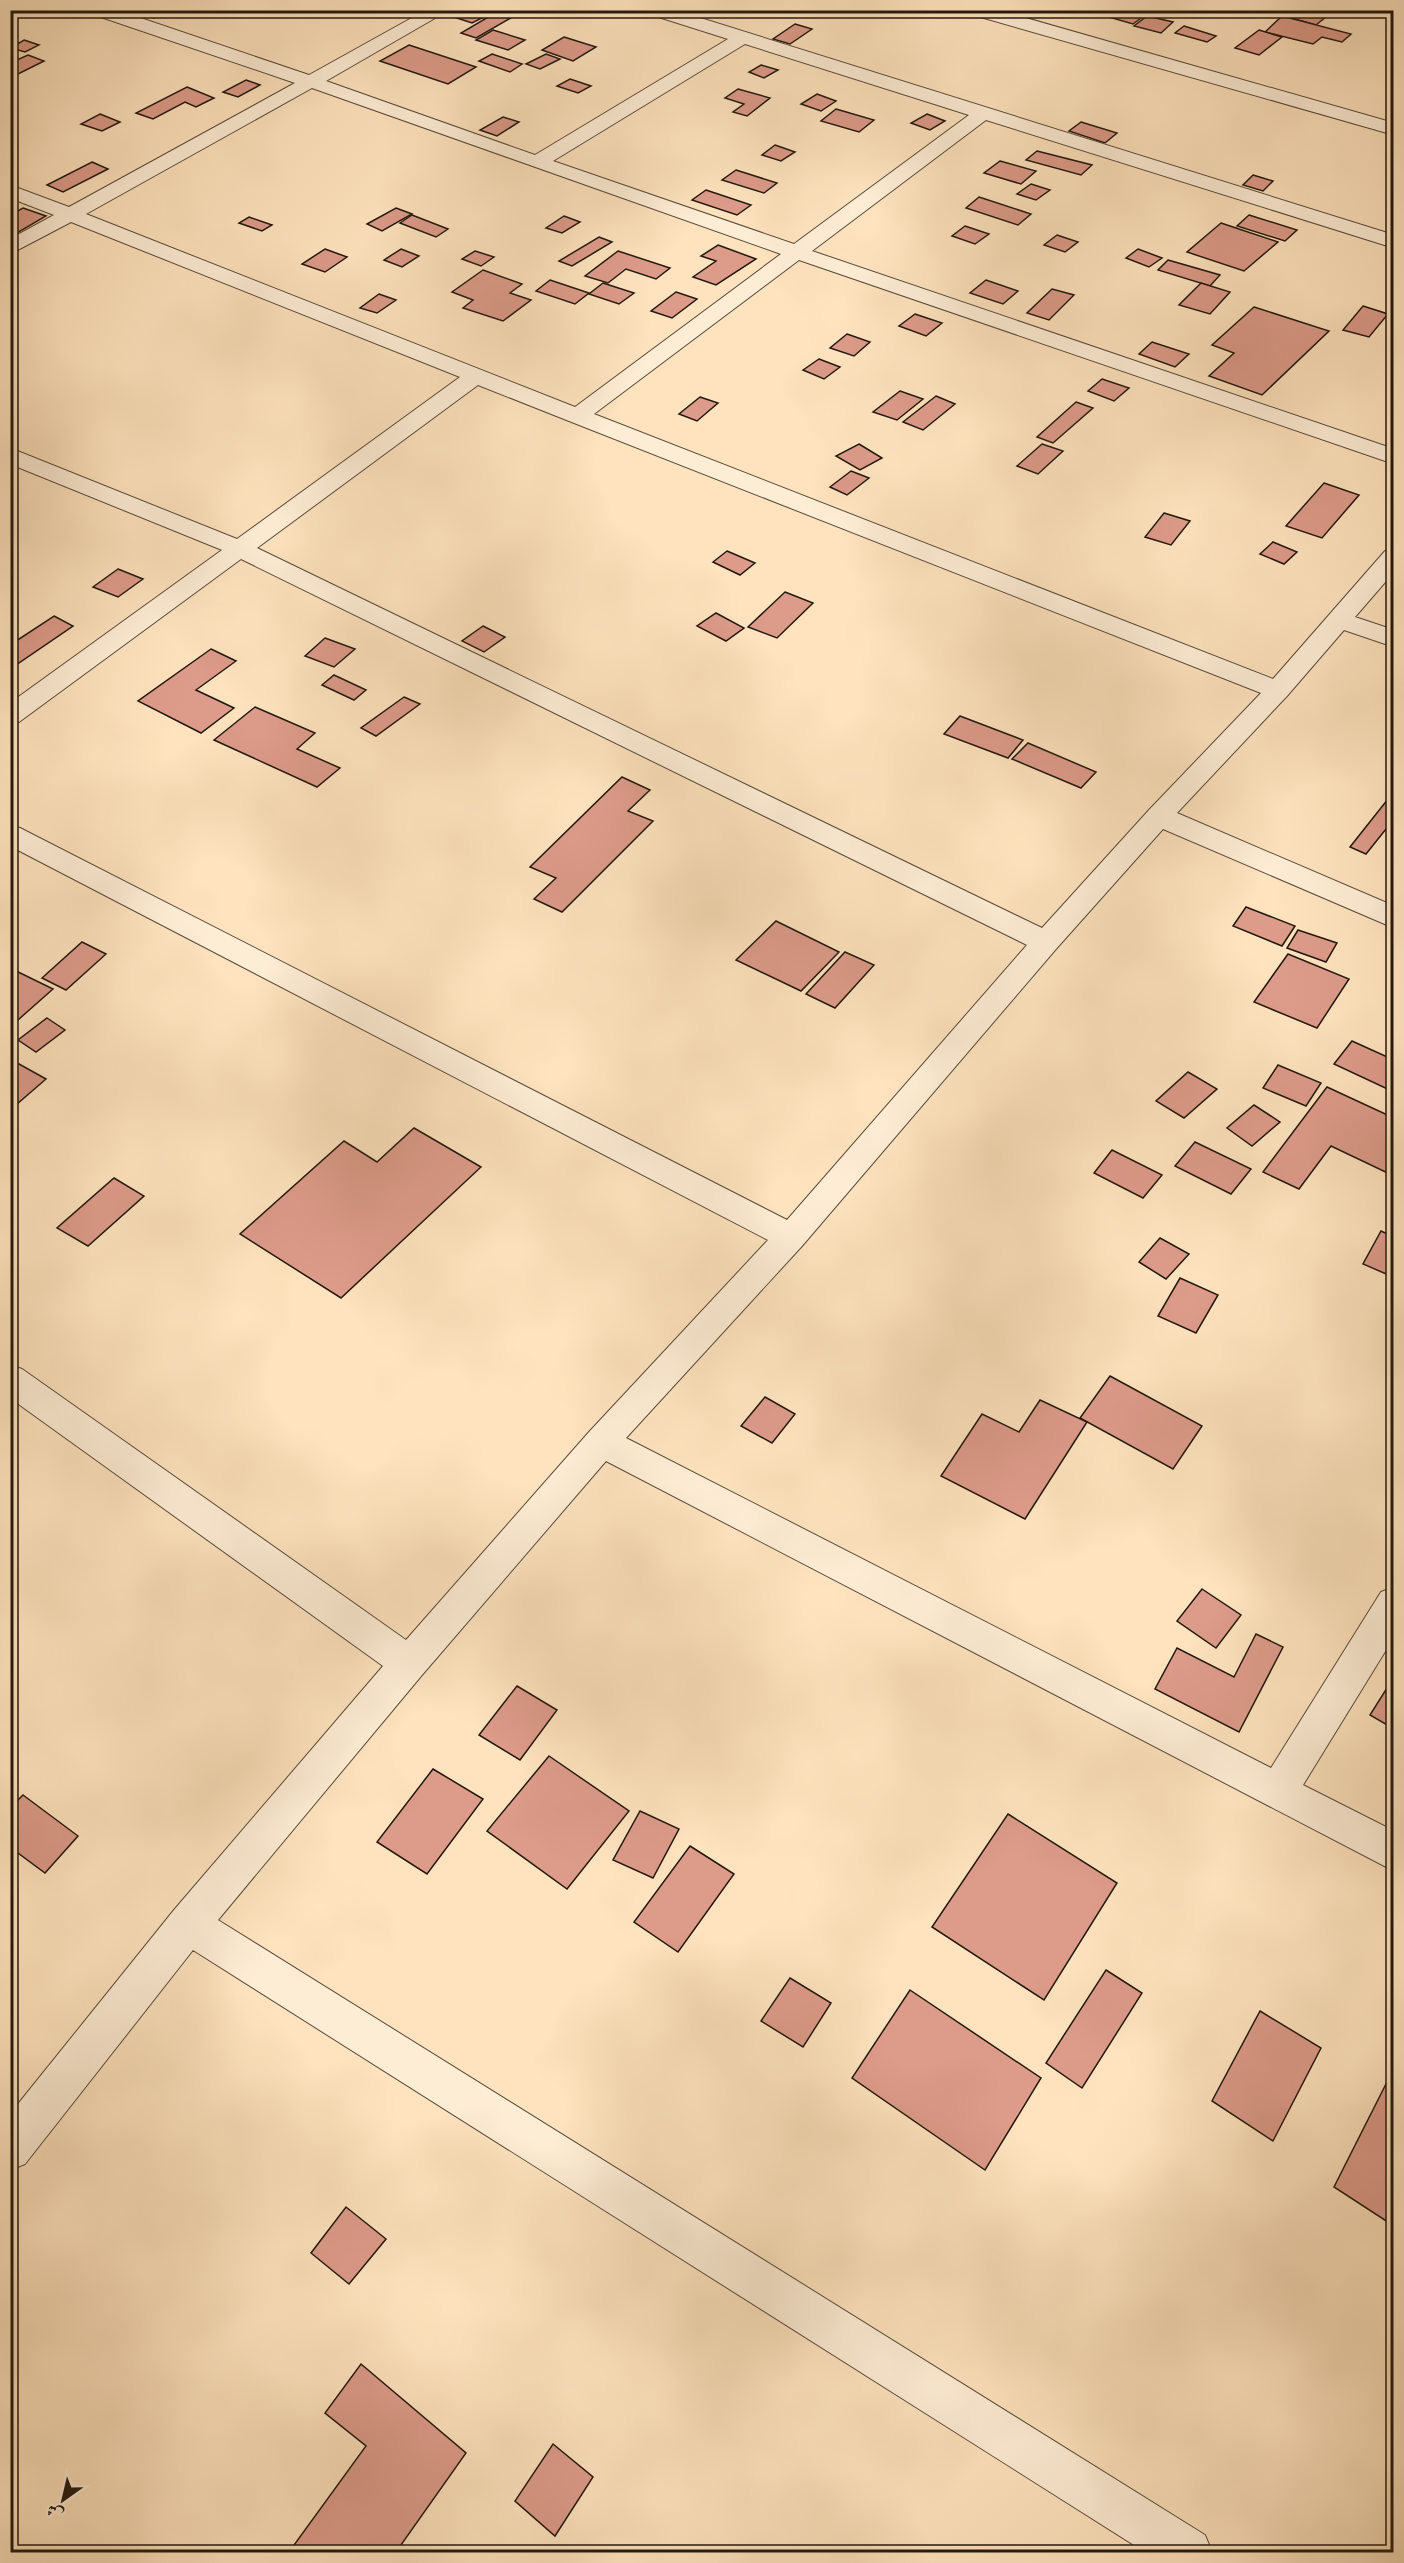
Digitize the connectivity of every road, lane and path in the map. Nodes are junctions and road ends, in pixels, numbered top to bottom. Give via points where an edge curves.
1 (98, 10) edge
2 (440, 10) edge
3 (655, 10) edge
4 (976, 10) edge
5 (743, 38) junction
6 (312, 82) junction
7 (983, 113) junction
8 (1394, 129) edge
9 (537, 162) junction
10 (10, 191) edge
11 (70, 214) junction
12 (1394, 242) edge
13 (10, 248) edge
14 (799, 253) junction
15 (476, 376) junction
16 (577, 416) junction
17 (10, 455) edge
18 (1394, 457) edge
19 (238, 548) junction
20 (1394, 556) edge
21 (1339, 620) junction
22 (1394, 639) edge
23 (1278, 690) junction
24 (10, 716) edge
25 (1159, 816) junction
26 (10, 834) edge
27 (1394, 918) edge
28 (1046, 942) junction
29 (791, 1237) junction
30 (10, 1379) edge
31 (601, 1442) junction
32 (1394, 1603) edge
33 (409, 1664) junction
34 (1278, 1791) junction
35 (1394, 1852) edge
36 (188, 1924) junction
37 (10, 2149) edge
38 (1188, 2553) edge

1 - 6 street
2 - 6 street
3 - 5 street
4 - 8 street
5 - 7 street
5 - 9 street
6 - 9 street
6 - 11 street
7 - 12 street
7 - 14 street
9 - 14 street
10 - 11 street
11 - 13 street
11 - 15 street
14 - 16 street
14 - 18 street
15 - 16 street
15 - 19 street
16 - 23 street
17 - 19 street
19 - 24 street
19 - 28 street
20 - 21 street
21 - 22 street
21 - 23 street
23 - 25 street
25 - 27 street
25 - 28 street
26 - 29 street
28 - 29 street
29 - 31 street
30 - 33 street
31 - 33 street
31 - 34 street
32 - 34 street
33 - 36 street
34 - 35 street
36 - 37 street
36 - 38 street

